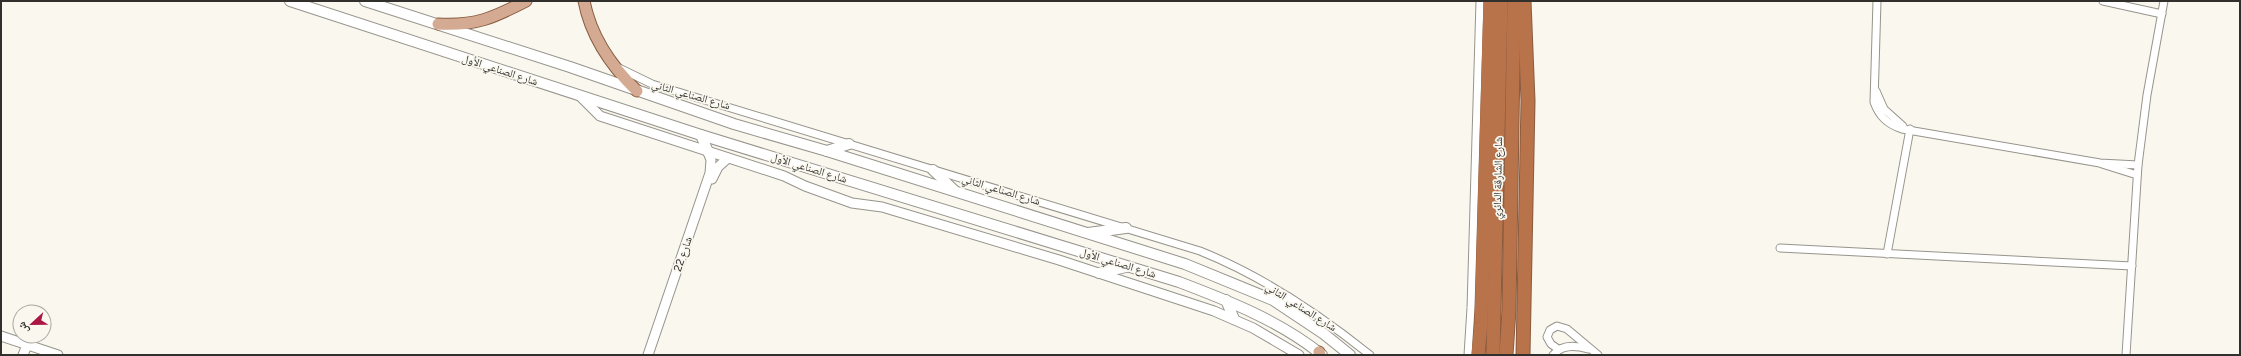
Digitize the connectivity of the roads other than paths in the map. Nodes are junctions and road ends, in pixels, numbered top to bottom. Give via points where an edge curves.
1 (290, 1) edge
2 (365, 1) edge
3 (526, 1) edge
4 (584, 1) edge
5 (1480, 1) edge
6 (1490, 1) edge
7 (1501, 1) edge
8 (1514, 1) edge
9 (1524, 1) edge
10 (1877, 1) edge
11 (2103, 1) edge
12 (2164, 1) edge
13 (2162, 14) junction
14 (438, 24) junction
15 (612, 65) junction
16 (637, 91) junction
17 (580, 96) junction
18 (1910, 129) junction
19 (701, 135) junction
20 (849, 144) junction
21 (827, 151) junction
22 (708, 152) junction
23 (728, 158) junction
24 (2100, 163) junction
25 (2138, 165) junction
26 (933, 170) junction
27 (2137, 175) junction
28 (957, 193) junction
29 (1126, 228) junction
30 (1084, 233) junction
31 (1780, 248) dead end
32 (1887, 254) junction
33 (1128, 266) junction
34 (2132, 266) junction
35 (1099, 273) junction
36 (1288, 298) junction
37 (1226, 300) junction
38 (1298, 315) junction
39 (1234, 319) junction
40 (1524, 324) junction
41 (1, 336) edge
42 (27, 345) junction
43 (1592, 350) junction
44 (1556, 352) edge
45 (1320, 354) edge
46 (23, 355) edge
47 (58, 355) edge
48 (648, 355) edge
49 (655, 355) edge
50 (1299, 355) edge
51 (1350, 355) edge
52 (1370, 355) edge
53 (1468, 355) edge
54 (1478, 355) edge
55 (1493, 355) edge
56 (1506, 355) edge
57 (1522, 355) edge
58 (1529, 355) edge
59 (1598, 355) edge
60 (2126, 355) edge

1 - 17 main road, شارع الصناعي الأول
2 - 14 main road, شارع الصناعي الأول
3 - 14 main road via 478,23 460,26
4 - 15 main road via 597,39
5 - 53 street
6 - 54 highway
7 - 55 highway, شارع الشارقة الدائري
8 - 56 highway, شارع الشارقة الدائري
9 - 40 highway via 1528,101
10 - 18 street via 1875,85 1880,102 1889,116
11 - 13 street
12 - 13 street
13 - 25 street via 2146,101
14 - 16 main road, شارع الصناعي الأول
15 - 16 main road
15 - 20 street, شارع الصناعي الثاني via 652,84
16 - 21 main road, شارع الصناعي الأول via 734,124
17 - 19 main road, شارع الصناعي الأول
17 - 22 street via 600,116
18 - 24 street
18 - 32 street
19 - 22 main road
19 - 33 main road, شارع الصناعي الأول
20 - 21 main road
20 - 26 street, شارع الصناعي الثاني
21 - 28 main road, شارع الصناعي الأول
22 - 23 street
22 - 48 street, شارع 22 via 711,160 710,173
23 - 35 street via 784,176 852,203 882,207
23 - 49 street, شارع 22 via 718,167 712,179
24 - 25 street
24 - 27 street
25 - 27 street
26 - 28 main road
26 - 29 street, شارع الصناعي الثاني
27 - 34 street
28 - 30 main road, شارع الصناعي الأول
29 - 30 main road
29 - 36 street, شارع الصناعي الثاني via 1220,259
30 - 38 main road, شارع الصناعي الأول via 1185,264 1273,300
31 - 32 street
32 - 34 street
33 - 35 main road
33 - 37 main road, شارع الصناعي الأول
34 - 60 street
35 - 39 street
36 - 38 main road
36 - 52 street, شارع الصناعي الثاني via 1344,334
37 - 39 main road
37 - 45 main road, شارع الصناعي الأول via 1270,321
38 - 51 main road, شارع الصناعي الأول
39 - 50 street
40 - 57 highway
40 - 58 street
41 - 42 street
42 - 46 street
42 - 47 street
43 - 44 street via 1572,346
43 - 44 street via 1566,329 1557,326 1550,330 1547,337
43 - 59 street

